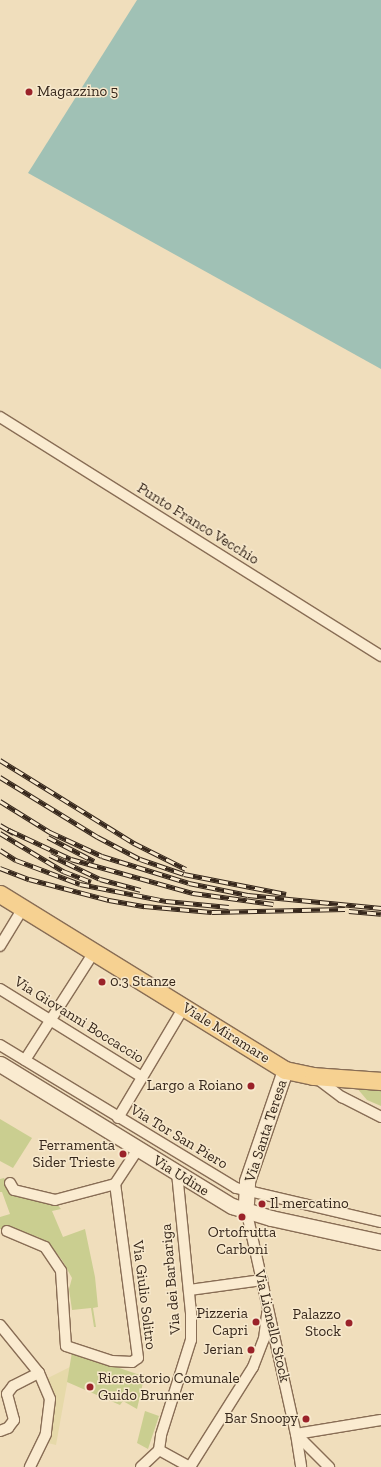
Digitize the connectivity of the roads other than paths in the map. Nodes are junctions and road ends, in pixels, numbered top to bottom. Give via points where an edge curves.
1 (0, 417) edge
2 (381, 656) edge
3 (0, 894) edge
4 (23, 908) junction
5 (0, 946) edge
6 (94, 952) junction
7 (0, 989) edge
8 (184, 1007) junction
9 (50, 1020) junction
10 (0, 1045) edge
11 (25, 1060) junction
12 (0, 1064) edge
13 (286, 1070) junction
14 (313, 1076) junction
15 (142, 1077) junction
16 (381, 1081) edge
17 (381, 1117) edge
18 (118, 1118) junction
19 (138, 1149) junction
20 (177, 1173) junction
21 (10, 1183) dead end
22 (115, 1184) junction
23 (246, 1197) junction
24 (248, 1218) dead end
25 (381, 1222) edge
26 (8, 1231) dead end
27 (381, 1242) edge
28 (262, 1280) junction
29 (188, 1290) junction
30 (267, 1303) junction
31 (0, 1325) edge
32 (39, 1373) junction
33 (381, 1420) edge
34 (0, 1431) edge
35 (296, 1434) junction
36 (159, 1450) junction
37 (30, 1467) edge
38 (141, 1467) edge
39 (190, 1467) edge
40 (301, 1467) edge
41 (329, 1467) edge

1 - 2 street, Punto Franco Vecchio
3 - 4 main road, Viale Miramare
4 - 5 street
4 - 6 main road, Viale Miramare
6 - 8 main road, Viale Miramare
6 - 9 street
7 - 9 street, Via Giovanni Boccaccio
8 - 13 main road, Viale Miramare
8 - 15 street
9 - 11 street
9 - 15 street, Via Giovanni Boccaccio
10 - 11 street, Via Tor San Piero
11 - 18 street, Via Tor San Piero
12 - 19 main road, Via Udine
13 - 14 main road, Viale Miramare
13 - 23 main road, Via Santa Teresa via 247,1181
14 - 16 main road, Viale Miramare
14 - 17 street, Viale Miramare via 342,1097
15 - 18 street
18 - 23 street, Via Tor San Piero
19 - 20 main road, Via Udine
19 - 22 street
20 - 27 main road, Via Udine via 216,1198 244,1210
20 - 29 street, Via dei Barbariga
21 - 22 street via 14,1190 55,1200
22 - 26 street, Via Giulio Solitro via 138,1358 132,1362 112,1361 66,1346 61,1271 45,1247
23 - 25 street, Via Tor San Piero
24 - 28 street, Via Lionello Stock
28 - 29 street
28 - 30 street, Via Lionello Stock
29 - 36 street, Via dei Barbariga via 191,1340 161,1435
30 - 35 street, Via Lionello Stock
30 - 39 street via 264,1339 253,1367
31 - 32 street
32 - 34 street via 13,1386 7,1394 14,1420 8,1428
32 - 37 street via 50,1399 50,1414 46,1434
33 - 35 street
35 - 40 street, Via Lionello Stock
35 - 41 street
36 - 38 street
36 - 39 street

